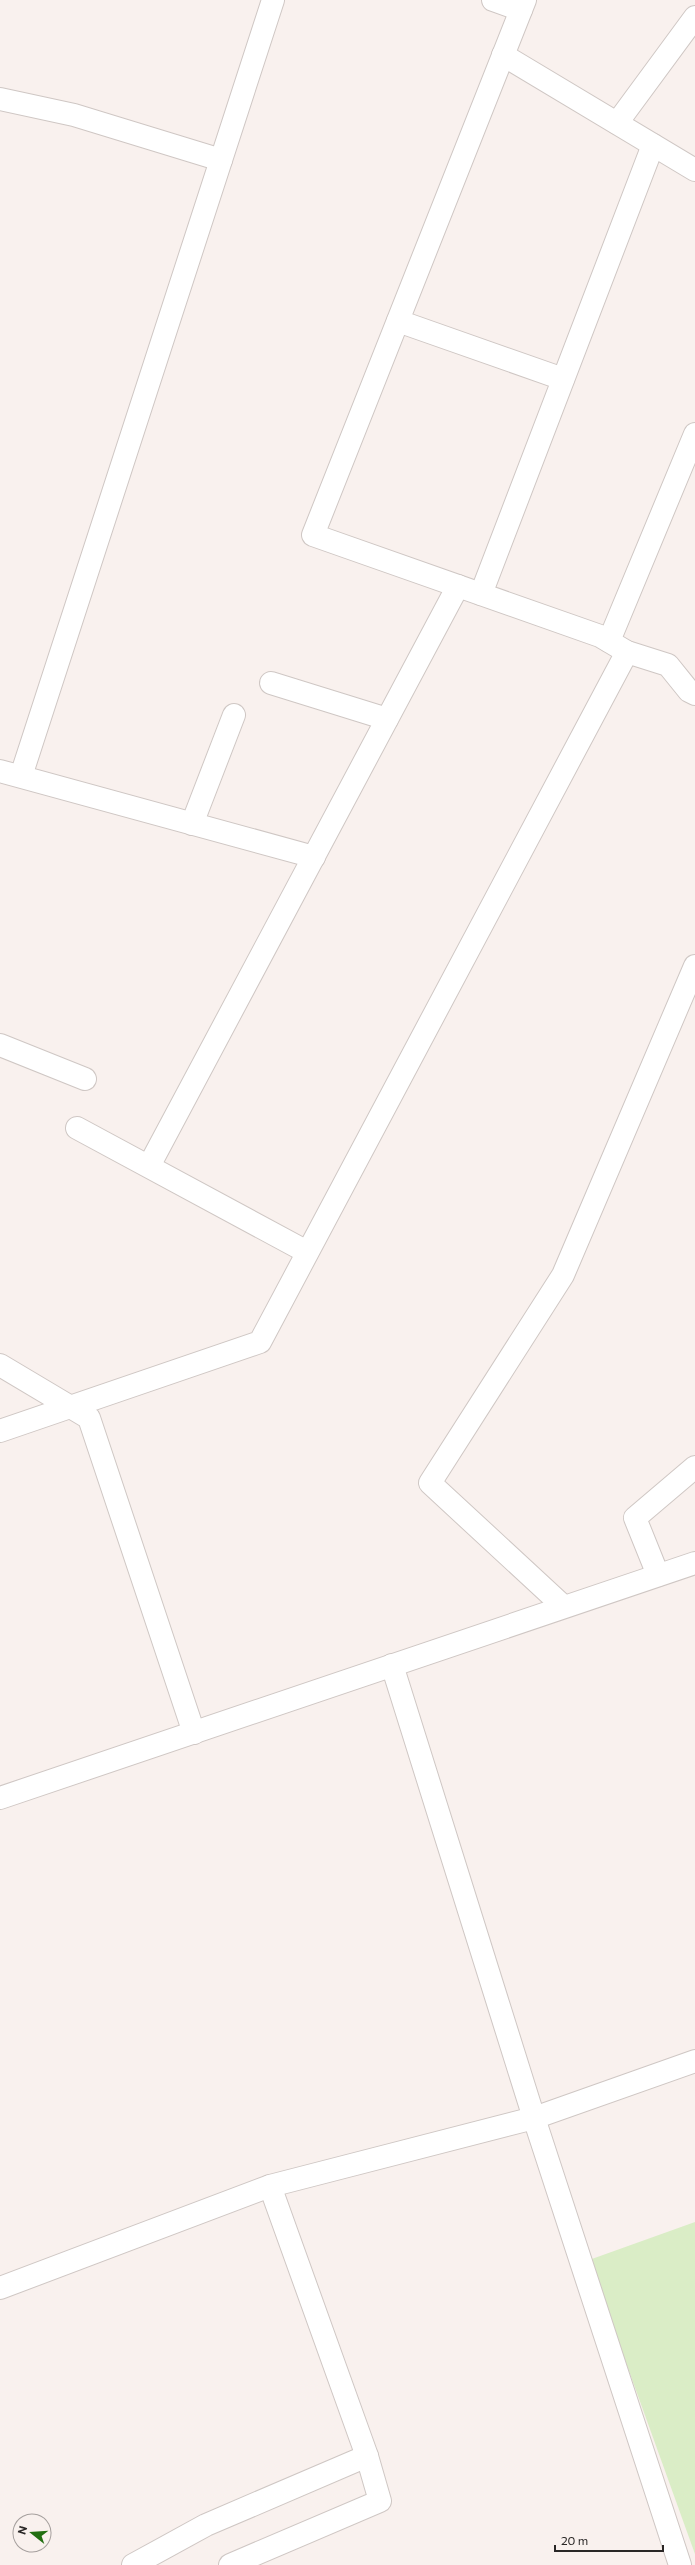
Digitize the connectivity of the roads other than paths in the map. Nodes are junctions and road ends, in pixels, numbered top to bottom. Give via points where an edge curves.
1 (273, 0) edge
2 (494, 0) edge
3 (523, 5) edge
4 (695, 17) edge
5 (504, 55) junction
6 (0, 99) edge
7 (617, 123) junction
8 (653, 144) junction
9 (221, 160) junction
10 (695, 170) edge
11 (398, 321) junction
12 (563, 379) junction
13 (695, 434) edge
14 (458, 586) junction
15 (481, 594) junction
16 (618, 646) junction
17 (271, 683) dead end
18 (695, 694) edge
19 (234, 715) dead end
20 (387, 719) junction
21 (0, 771) edge
22 (21, 776) junction
23 (192, 824) junction
24 (314, 857) junction
25 (695, 966) edge
26 (0, 1045) edge
27 (85, 1079) dead end
28 (78, 1128) dead end
29 (149, 1166) junction
30 (307, 1252) junction
31 (0, 1366) edge
32 (67, 1406) junction
33 (0, 1431) edge
34 (695, 1466) edge
35 (695, 1563) edge
36 (658, 1575) junction
37 (563, 1606) junction
38 (392, 1665) junction
39 (194, 1733) junction
40 (0, 1798) edge
41 (695, 2061) edge
42 (534, 2118) junction
43 (270, 2186) junction
44 (0, 2288) edge
45 (367, 2456) junction
46 (133, 2565) edge
47 (230, 2565) edge
48 (680, 2565) edge

1 - 9 street
2 - 3 street
3 - 5 street
4 - 7 street
5 - 7 street
5 - 11 street
6 - 9 street via 74,115
7 - 8 street
8 - 10 street
8 - 12 street
9 - 22 street
11 - 12 street
11 - 14 street via 313,535
12 - 15 street
13 - 16 street
14 - 15 street
14 - 20 street
15 - 16 street via 600,636
16 - 18 street via 668,665 689,692
16 - 30 street
17 - 20 street
19 - 23 street
20 - 24 street
21 - 22 street
22 - 23 street
23 - 24 street
24 - 29 street
25 - 37 street via 563,1275 430,1484
26 - 27 street
28 - 29 street
29 - 30 street
30 - 32 street via 260,1342
31 - 32 street
32 - 33 street
32 - 39 street via 89,1418
34 - 36 street via 635,1518
35 - 36 street
36 - 37 street
37 - 38 street
38 - 39 street
38 - 42 street
39 - 40 street
41 - 42 street
42 - 43 street
42 - 48 street
43 - 44 street
43 - 45 street
45 - 46 street via 206,2525
45 - 47 street via 380,2501

